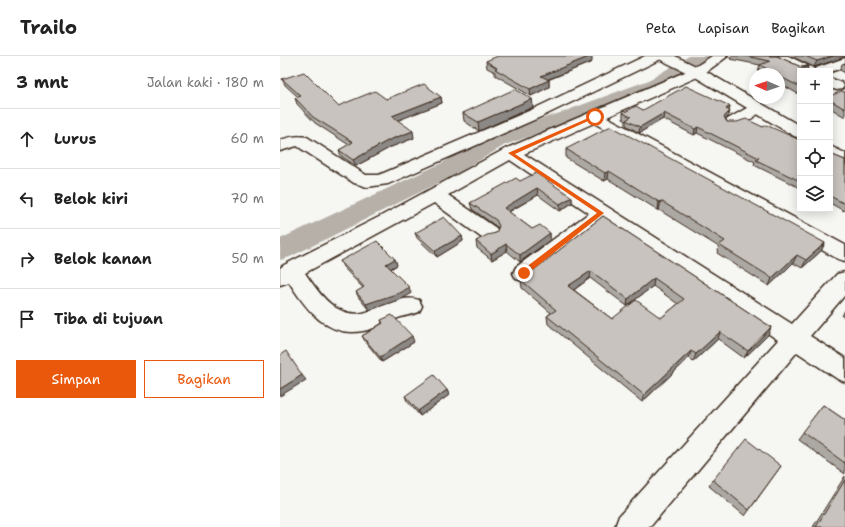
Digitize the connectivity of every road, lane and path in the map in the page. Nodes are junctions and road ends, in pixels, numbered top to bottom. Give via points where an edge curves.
1 (623, 56) edge
2 (662, 56) edge
3 (681, 56) edge
4 (722, 56) edge
5 (777, 56) edge
6 (845, 62) edge
7 (698, 68) junction
8 (802, 68) edge
9 (829, 68) edge
10 (749, 97) edge
11 (536, 103) dead end
12 (753, 104) edge
13 (760, 104) edge
14 (762, 104) edge
15 (595, 117) junction
16 (797, 122) edge
17 (732, 123) edge
18 (797, 131) edge
19 (833, 142) edge
20 (280, 146) edge
21 (845, 149) edge
22 (511, 153) junction
23 (833, 153) edge
24 (845, 160) edge
25 (435, 196) junction
26 (601, 213) junction
27 (489, 233) edge
28 (845, 254) edge
29 (524, 273) dead end
30 (286, 274) edge
31 (845, 280) edge
32 (411, 306) dead end
33 (794, 338) junction
34 (845, 371) edge
35 (630, 527) edge

1 - 11 main road via 620,67 610,74
2 - 7 main road
2 - 20 main road via 382,180 360,179 301,141
3 - 7 main road
4 - 7 main road
5 - 8 main road
6 - 9 main road
7 - 10 main road
7 - 15 main road
12 - 17 main road
13 - 18 main road
14 - 16 main road
15 - 22 main road
15 - 28 main road via 678,160
19 - 21 main road
22 - 25 main road
22 - 26 main road
23 - 24 main road
25 - 27 main road
25 - 30 main road
26 - 29 main road
26 - 33 main road
30 - 32 main road via 330,317 348,324 364,322
31 - 33 main road
33 - 34 main road
33 - 35 main road

